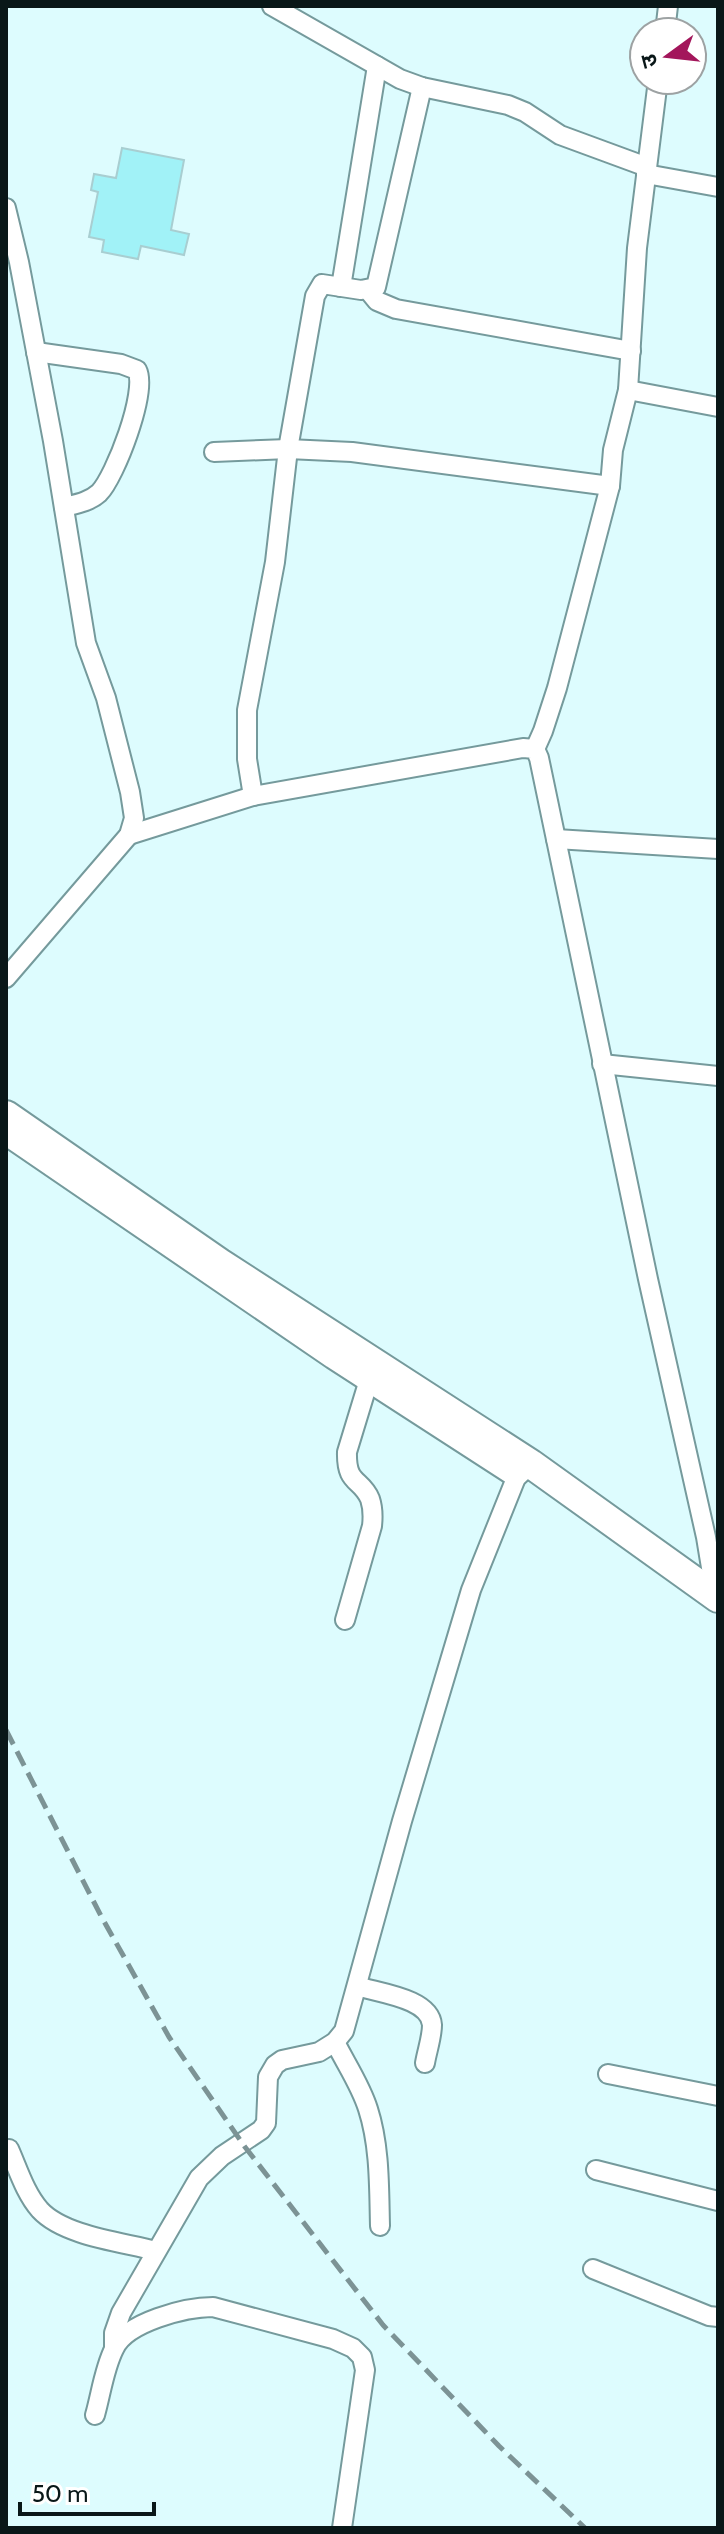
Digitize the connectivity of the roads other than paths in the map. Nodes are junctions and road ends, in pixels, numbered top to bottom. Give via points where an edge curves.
1 (272, 6) edge
2 (377, 66) junction
3 (422, 87) junction
4 (656, 96) edge
5 (647, 170) junction
6 (718, 187) edge
7 (6, 208) edge
8 (341, 287) junction
9 (368, 290) junction
10 (631, 351) junction
11 (36, 352) junction
12 (628, 390) junction
13 (718, 407) edge
14 (288, 449) junction
15 (214, 452) dead end
16 (610, 486) junction
17 (64, 507) junction
18 (535, 749) junction
19 (253, 796) junction
20 (129, 835) junction
21 (556, 839) junction
22 (718, 849) edge
23 (6, 978) edge
24 (602, 1064) junction
25 (718, 1076) edge
26 (6, 1115) edge
27 (6, 1136) edge
28 (368, 1383) junction
29 (523, 1471) junction
30 (717, 1599) edge
31 (345, 1620) dead end
32 (357, 1986) junction
33 (335, 2042) junction
34 (425, 2063) dead end
35 (608, 2074) dead end
36 (718, 2096) edge
37 (9, 2149) dead end
38 (596, 2170) dead end
39 (718, 2201) edge
40 (380, 2226) dead end
41 (156, 2251) junction
42 (593, 2269) dead end
43 (718, 2317) edge
44 (114, 2347) junction
45 (95, 2415) dead end
46 (342, 2528) edge

1 - 2 street
2 - 3 street
2 - 8 street
3 - 5 street via 508,105 560,135
3 - 9 street via 379,282
4 - 5 street
5 - 6 street
5 - 10 street
7 - 11 street
8 - 9 street
8 - 14 street via 322,284 317,290
9 - 10 street via 377,301 396,309
10 - 12 street
11 - 17 street
11 - 17 street via 121,364 140,376 115,470 92,499
12 - 13 street
12 - 16 street
14 - 15 street
14 - 16 street via 352,452
14 - 19 street via 275,562 247,710
16 - 18 street via 557,688
17 - 20 street via 86,643 130,792 134,818
18 - 19 street
18 - 21 street
19 - 20 street
20 - 23 street
21 - 22 street
21 - 24 street
24 - 25 street
24 - 30 street
26 - 29 main road via 505,1448
27 - 28 street
28 - 29 street
28 - 31 street via 347,1464 369,1496 372,1526
29 - 30 main road
29 - 32 street via 471,1590
32 - 33 street via 344,2031
32 - 34 street via 422,2005 432,2027
33 - 40 street via 368,2108 375,2137
33 - 41 street via 275,2065 268,2077 266,2123 199,2178
35 - 36 street
37 - 41 street via 29,2194 50,2219 79,2232
38 - 39 street
41 - 44 street via 116,2323
42 - 43 street
44 - 45 street
44 - 46 street via 146,2323 199,2307 353,2348 365,2370

